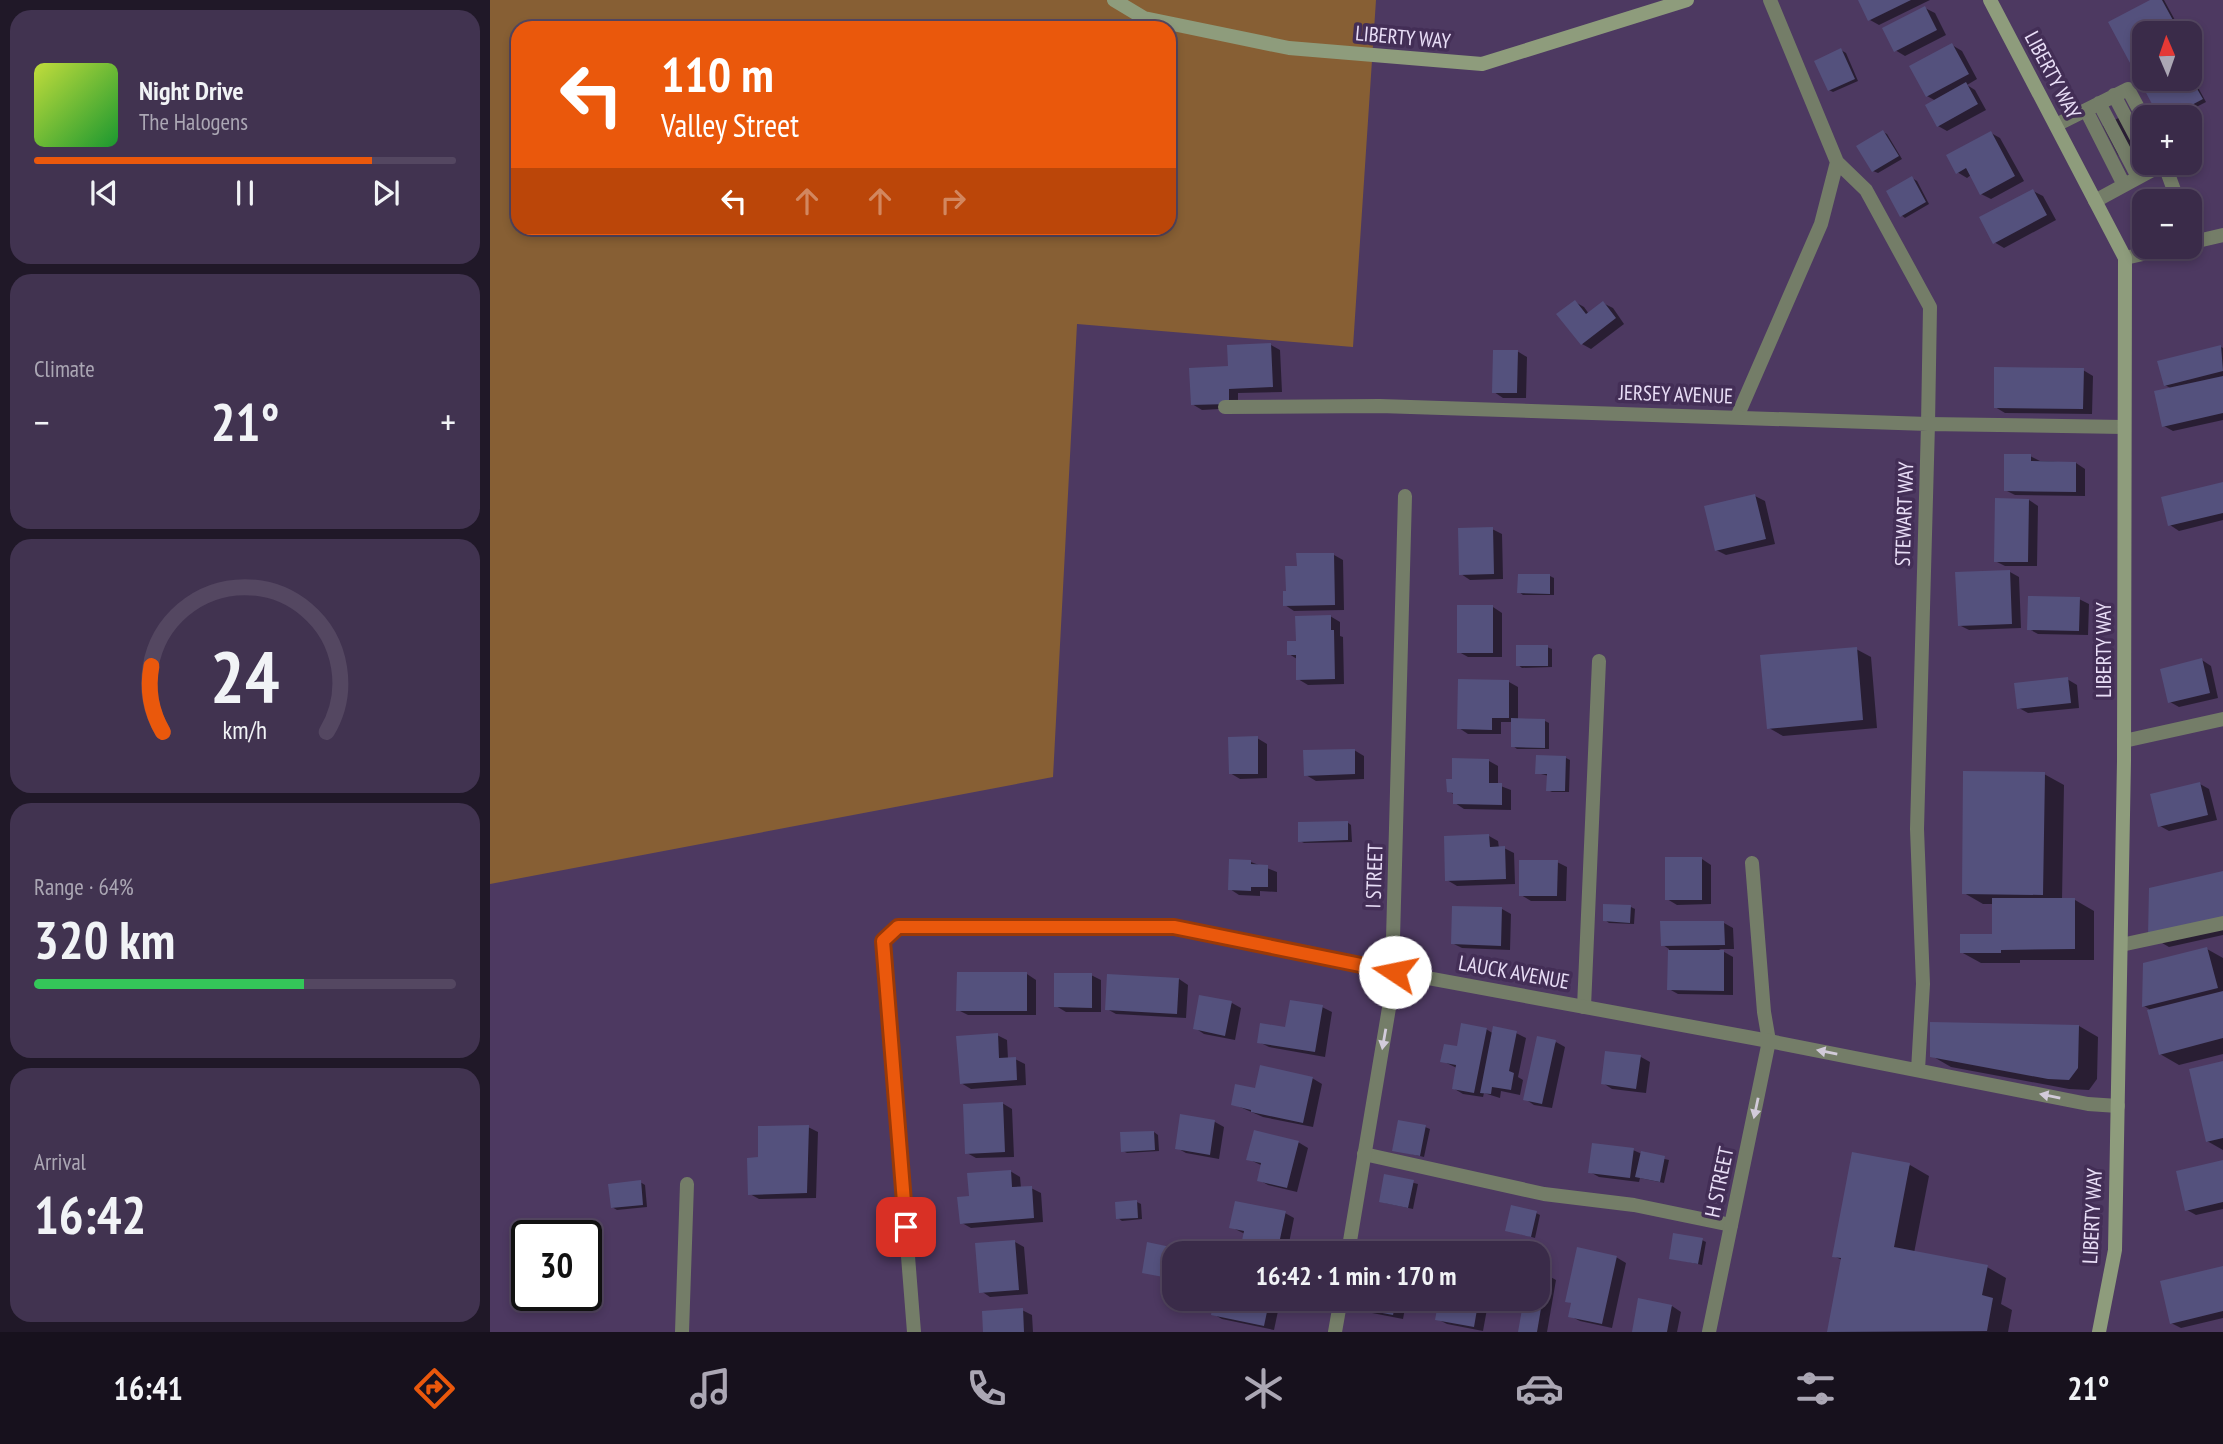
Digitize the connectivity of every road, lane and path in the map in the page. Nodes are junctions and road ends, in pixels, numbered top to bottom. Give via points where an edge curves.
1 (1114, 0) edge
2 (1686, 0) edge
3 (1770, 0) edge
4 (1990, 0) edge
5 (1158, 21) edge
6 (1176, 25) edge
7 (2114, 95) junction
8 (2099, 103) junction
9 (2137, 105) edge
10 (2086, 110) junction
11 (2056, 125) junction
12 (2132, 129) edge
13 (1837, 162) junction
14 (2141, 175) edge
15 (2138, 177) junction
16 (2124, 184) junction
17 (2095, 201) junction
18 (2223, 235) edge
19 (2202, 240) edge
20 (2132, 256) edge
21 (2125, 258) junction
22 (1225, 407) dead end
23 (1737, 417) junction
24 (1928, 424) junction
25 (2124, 427) junction
26 (1405, 496) dead end
27 (1599, 661) dead end
28 (2223, 719) edge
29 (2124, 741) junction
30 (1752, 863) dead end
31 (2223, 923) edge
32 (2121, 945) junction
33 (1395, 972) junction
34 (1584, 1007) junction
35 (1769, 1041) junction
36 (1918, 1070) junction
37 (2118, 1106) junction
38 (1364, 1154) junction
39 (687, 1184) dead end
40 (1731, 1225) junction
41 (1350, 1241) edge
42 (1338, 1311) edge
43 (682, 1332) edge
44 (914, 1332) edge
45 (1335, 1332) edge
46 (1709, 1332) edge
47 (2099, 1332) edge

1 - 5 street, LIBERTY WAY
2 - 6 street, LIBERTY WAY via 1482,64 1289,48
3 - 13 street, STEWART WAY
4 - 11 street, LIBERTY WAY
7 - 8 street
7 - 9 street via 2128,89
7 - 12 street
8 - 10 street
8 - 15 street
10 - 11 street
10 - 16 street
11 - 17 street, LIBERTY WAY
13 - 23 street via 1821,224
13 - 24 street, STEWART WAY via 1866,190 1930,307
14 - 15 street
15 - 16 street
16 - 17 street
17 - 21 street, LIBERTY WAY
18 - 19 street
20 - 21 street
21 - 25 street, LIBERTY WAY
22 - 23 street, JERSEY AVENUE via 1380,406
23 - 24 street, JERSEY AVENUE
24 - 25 street, JERSEY AVENUE
24 - 36 street, STEWART WAY via 1917,829 1923,984
25 - 29 street, LIBERTY WAY
26 - 33 street, I STREET
27 - 34 street
28 - 29 street
29 - 32 street, LIBERTY WAY
30 - 35 street
31 - 32 street
32 - 37 street, LIBERTY WAY
33 - 34 street, LAUCK AVENUE
33 -> 38 street, I STREET
33 - 44 street, LAUCK AVENUE via 1174,927 898,927 883,941
34 - 35 street, LAUCK AVENUE
36 -> 35 street, LAUCK AVENUE
35 -> 40 street, H STREET
37 -> 36 street, LAUCK AVENUE
37 - 47 street, LIBERTY WAY via 2115,1250
38 - 40 street via 1544,1194 1633,1205
38 - 41 street, I STREET
39 - 43 street
40 - 46 street, H STREET
42 - 45 street

